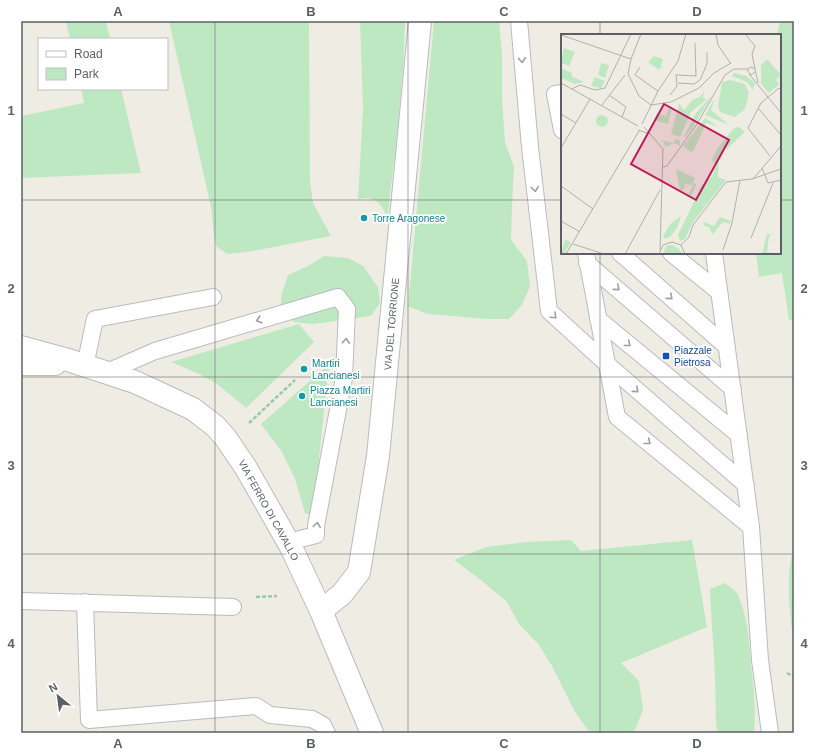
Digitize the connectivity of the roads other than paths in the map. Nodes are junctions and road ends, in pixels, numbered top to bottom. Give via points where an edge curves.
1 (420, 21) edge
2 (519, 21) edge
3 (561, 93) edge
4 (561, 125) edge
5 (621, 254) edge
6 (672, 254) edge
7 (714, 254) edge
8 (587, 258) edge
9 (719, 292) junction
10 (213, 297) dead end
11 (598, 319) junction
12 (21, 347) edge
13 (727, 347) junction
14 (21, 364) edge
15 (607, 364) junction
16 (84, 366) junction
17 (106, 372) junction
18 (733, 389) junction
19 (739, 435) junction
20 (746, 485) junction
21 (752, 527) junction
22 (288, 542) junction
23 (21, 602) edge
24 (85, 602) junction
25 (233, 607) dead end
26 (321, 611) junction
27 (327, 733) edge
28 (372, 733) edge
29 (770, 733) edge

1 - 26 street, VIA DEL TORRIONE via 378,456 359,572 342,594
2 -> 15 lane via 530,147 549,311
3 - 4 lane via 555,94
5 -> 13 lane
6 - 9 lane
7 - 9 lane
8 - 11 lane
8 -> 18 lane
9 - 13 lane
10 - 16 lane via 95,319
11 - 15 lane
11 -> 19 lane
12 - 16 street, VIA FERRO DI CAVALLO
13 - 18 lane
14 - 16 street, VIA FERRO DI CAVALLO
15 -> 20 lane
15 -> 21 lane via 617,417
16 - 17 street, VIA FERRO DI CAVALLO
17 - 22 street, VIA FERRO DI CAVALLO via 135,382 193,409 215,426 246,468
22 -> 17 lane via 316,535 344,378 347,309 338,297 155,351
18 - 19 lane
19 - 20 lane
20 - 21 lane
21 - 29 lane via 760,660
22 - 26 street, VIA FERRO DI CAVALLO
23 - 24 lane
24 - 25 lane
24 - 27 lane via 89,720 256,706 270,715 312,719 323,725
26 - 28 street, VIA FERRO DI CAVALLO

